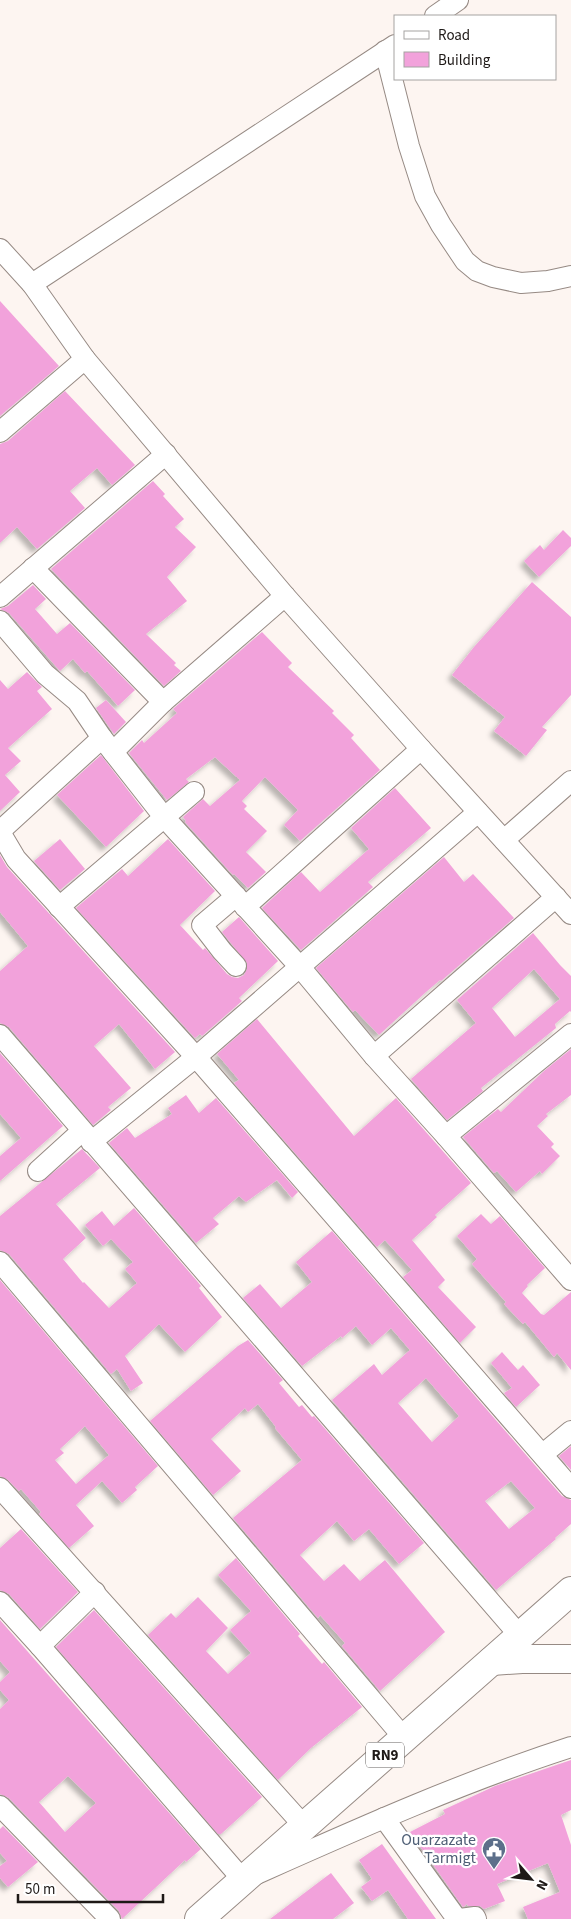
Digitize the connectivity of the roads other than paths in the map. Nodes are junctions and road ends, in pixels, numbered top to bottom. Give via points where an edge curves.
1 (458, 0) edge
2 (436, 15) edge
3 (390, 48) edge
4 (394, 69) edge
5 (396, 80) edge
6 (0, 249) edge
7 (571, 276) edge
8 (32, 284) junction
9 (85, 359) junction
10 (0, 432) edge
11 (166, 454) junction
12 (32, 568) junction
13 (285, 596) junction
14 (0, 597) edge
15 (0, 621) edge
16 (163, 702) junction
17 (107, 745) junction
18 (421, 749) junction
19 (571, 781) edge
20 (194, 792) dead end
21 (478, 812) junction
22 (164, 817) junction
23 (0, 831) edge
24 (504, 840) junction
25 (556, 897) junction
26 (241, 902) junction
27 (59, 907) junction
28 (571, 914) edge
29 (236, 966) dead end
30 (300, 967) junction
31 (571, 1034) edge
32 (0, 1036) edge
33 (374, 1056) junction
34 (196, 1057) junction
35 (87, 1136) junction
36 (446, 1136) junction
37 (38, 1170) dead end
38 (0, 1262) edge
39 (568, 1269) edge
40 (571, 1431) edge
41 (543, 1454) junction
42 (0, 1488) edge
43 (571, 1488) edge
44 (571, 1591) edge
45 (95, 1592) junction
46 (0, 1602) edge
47 (520, 1636) junction
48 (40, 1646) junction
49 (571, 1659) edge
50 (492, 1661) junction
51 (404, 1738) junction
52 (571, 1747) edge
53 (0, 1806) edge
54 (384, 1818) junction
55 (304, 1826) junction
56 (243, 1880) junction
57 (110, 1919) edge
58 (199, 1919) edge
59 (459, 1919) edge
60 (476, 1919) edge

1 - 2 street
3 - 4 street
3 - 8 street
5 - 7 street via 409,146 425,196 465,261 477,271 521,283
6 - 8 street
8 - 9 street
9 - 10 street
9 - 11 street
11 - 12 street
11 - 13 street
12 - 14 street
12 - 16 street
13 - 16 street
13 - 18 street
15 - 17 street via 45,674 77,701
16 - 17 street
17 - 22 street
17 - 23 street
18 - 21 street
18 - 26 street
19 - 24 street
20 - 22 street
21 - 24 street
21 - 30 street
22 - 26 street
22 - 27 street
23 - 27 street via 16,859
24 - 25 street
25 - 28 street
25 - 33 street
26 - 29 street via 202,925
26 - 30 street
27 - 34 street
30 - 33 street
30 - 34 street
31 - 36 street
32 - 35 street
33 - 36 street
34 - 35 street
34 - 41 street
35 - 37 street
35 - 47 street
36 - 39 street
38 - 51 street
40 - 41 street
41 - 43 street
42 - 45 street
44 - 47 main road, RN9
45 - 48 street
45 - 55 street
46 - 48 street
47 - 50 main road, RN9
48 - 56 street
49 - 50 main road
50 - 51 main road, RN9
51 - 55 main road, RN9
52 - 54 street via 513,1766
53 - 57 street
54 - 56 street
54 - 59 street
55 - 56 main road, RN9
56 - 58 main road, RN9
59 - 60 street

